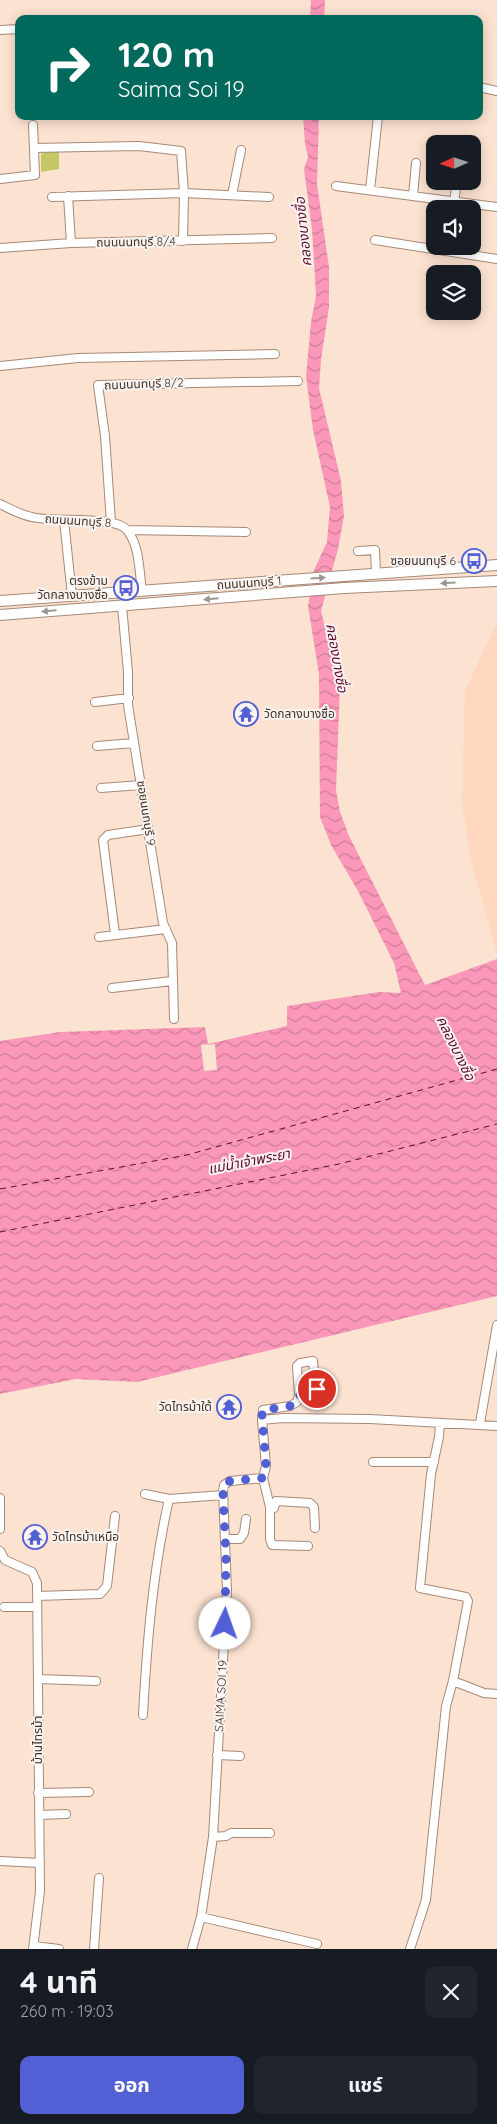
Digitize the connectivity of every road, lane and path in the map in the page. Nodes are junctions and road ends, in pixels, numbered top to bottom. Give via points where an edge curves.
1 (15, 29) edge
2 (0, 30) edge
3 (483, 88) edge
4 (497, 91) edge
5 (378, 120) edge
6 (33, 125) dead end
7 (34, 148) junction
8 (241, 150) dead end
9 (416, 163) dead end
10 (0, 179) edge
11 (336, 186) dead end
12 (370, 190) junction
13 (184, 193) junction
14 (232, 195) junction
15 (52, 196) dead end
16 (68, 196) junction
17 (413, 196) junction
18 (269, 197) dead end
19 (497, 197) edge
20 (440, 200) edge
21 (481, 205) edge
22 (496, 207) edge
23 (272, 238) dead end
24 (375, 240) dead end
25 (183, 241) junction
26 (71, 243) junction
27 (0, 248) edge
28 (497, 259) edge
29 (275, 354) dead end
30 (0, 366) edge
31 (298, 381) dead end
32 (0, 504) edge
33 (64, 520) junction
34 (111, 522) junction
35 (127, 530) junction
36 (246, 532) dead end
37 (358, 551) dead end
38 (497, 565) edge
39 (376, 574) junction
40 (497, 581) edge
41 (142, 591) junction
42 (72, 596) junction
43 (0, 601) edge
44 (122, 606) junction
45 (0, 615) edge
46 (128, 698) junction
47 (95, 702) dead end
48 (134, 743) junction
49 (97, 746) dead end
50 (141, 785) junction
51 (101, 788) dead end
52 (149, 829) junction
53 (166, 929) junction
54 (115, 934) junction
55 (99, 937) dead end
56 (172, 981) junction
57 (112, 988) dead end
58 (174, 1019) dead end
59 (497, 1325) edge
60 (299, 1395) junction
61 (264, 1419) junction
62 (440, 1423) junction
63 (480, 1423) junction
64 (497, 1426) edge
65 (373, 1462) dead end
66 (434, 1462) junction
67 (263, 1478) junction
68 (145, 1494) dead end
69 (223, 1495) junction
70 (0, 1498) edge
71 (169, 1499) junction
72 (270, 1508) junction
73 (115, 1516) dead end
74 (246, 1519) dead end
75 (315, 1528) dead end
76 (0, 1529) edge
77 (226, 1539) junction
78 (308, 1546) dead end
79 (0, 1551) edge
80 (38, 1596) junction
81 (4, 1607) dead end
82 (37, 1607) junction
83 (38, 1679) junction
84 (96, 1681) dead end
85 (453, 1681) junction
86 (497, 1694) edge
87 (143, 1715) dead end
88 (217, 1755) junction
89 (240, 1756) dead end
90 (89, 1792) dead end
91 (38, 1793) junction
92 (66, 1814) dead end
93 (40, 1815) junction
94 (270, 1833) dead end
95 (213, 1837) junction
96 (0, 1861) edge
97 (40, 1863) junction
98 (99, 1878) dead end
99 (201, 1917) junction
100 (317, 1944) dead end
101 (34, 1947) edge
102 (59, 1949) edge
103 (94, 1949) edge
104 (192, 1949) edge
105 (410, 1949) edge

1 - 2 street
3 - 4 street
5 - 12 street
6 - 7 street
7 - 10 street via 35,175
7 - 13 street via 139,146 181,151
8 - 14 street
9 - 17 street
11 - 12 street
12 - 17 street
13 - 14 street
13 - 16 street
13 - 25 street
14 - 18 street
15 - 16 street
16 - 26 street
17 - 20 street
19 - 22 street
21 - 22 street
23 - 25 street, ถนนนนทบุรี 8/4
24 - 28 street
25 - 26 street, ถนนนนทบุรี 8/4
26 - 27 street, ถนนนนทบุรี 8/4
29 - 30 street via 78,358
31 - 34 street, ถนนนนทบุรี 8/2 via 98,386
32 - 33 street, ถนนนนทบุรี 8 via 33,518
33 - 34 street, ถนนนนทบุรี 8
33 - 42 street
34 - 35 street, ถนนนนทบุรี 8
35 - 36 street, ถนนนนทบุรี 8
35 - 41 street, ถนนนนทบุรี 8 via 136,548
37 - 39 street via 375,550
38 - 39 main road, ถนนนนทบุรี 1
41 -> 39 main road, ถนนนนทบุรี 1
40 -> 44 main road, ถนนนนทบุรี 1 via 344,588
41 - 42 main road, ถนนนนทบุรี 1
42 - 43 main road, ถนนนนทบุรี 1
44 -> 45 main road, ถนนนนทบุรี 1
44 - 46 street, ซอยนนทบุรี 9
46 - 47 street
46 - 48 street, ซอยนนทบุรี 9
48 - 49 street
48 - 50 street, ซอยนนทบุรี 9
50 - 51 street
50 - 52 street, ซอยนนทบุรี 9
52 - 53 street, ซอยนนทบุรี 9
52 - 54 street via 108,835 103,840
53 - 54 street
53 - 56 street, ซอยนนทบุรี 9 via 172,943
54 - 55 street
56 - 57 street
56 - 58 street, ซอยนนทบุรี 9
59 - 63 street
60 - 60 street via 296,1366 313,1361 316,1391
60 - 61 street via 297,1402 290,1406 263,1410
61 - 62 street
61 - 67 street via 266,1466
62 - 63 street
62 - 66 street
63 - 64 street
65 - 66 street
66 - 85 street via 430,1474 420,1588 468,1598
67 - 69 street via 230,1481 224,1485
67 - 72 street
68 - 71 street
69 - 71 street
69 - 77 street, SAIMA SOI 19
70 - 76 street
71 - 87 street via 148,1623
72 - 75 street via 274,1508 276,1501 310,1503 314,1507
72 - 78 street via 272,1545
73 - 80 street via 104,1591 100,1594
74 - 77 street via 240,1539
77 - 88 street, SAIMA SOI 19 via 227,1590
79 - 80 street, บ้านไทรม้า via 5,1560 32,1572
80 - 82 street, บ้านไทรม้า
81 - 82 street
82 - 83 street, บ้านไทรม้า
83 - 84 street
83 - 91 street, บ้านไทรม้า
85 - 86 street
85 - 105 street via 446,1706 426,1900
88 - 89 street
88 - 95 street, SAIMA SOI 19
90 - 91 street
91 - 93 street, บ้านไทรม้า
92 - 93 street
93 - 97 street, บ้านไทรม้า
94 - 95 street via 231,1833
95 - 99 street, SAIMA SOI 19
96 - 97 street
97 - 101 street, บ้านไทรม้า via 39,1913
98 - 103 street
99 - 100 street
99 - 104 street, SAIMA SOI 19
101 - 102 street

